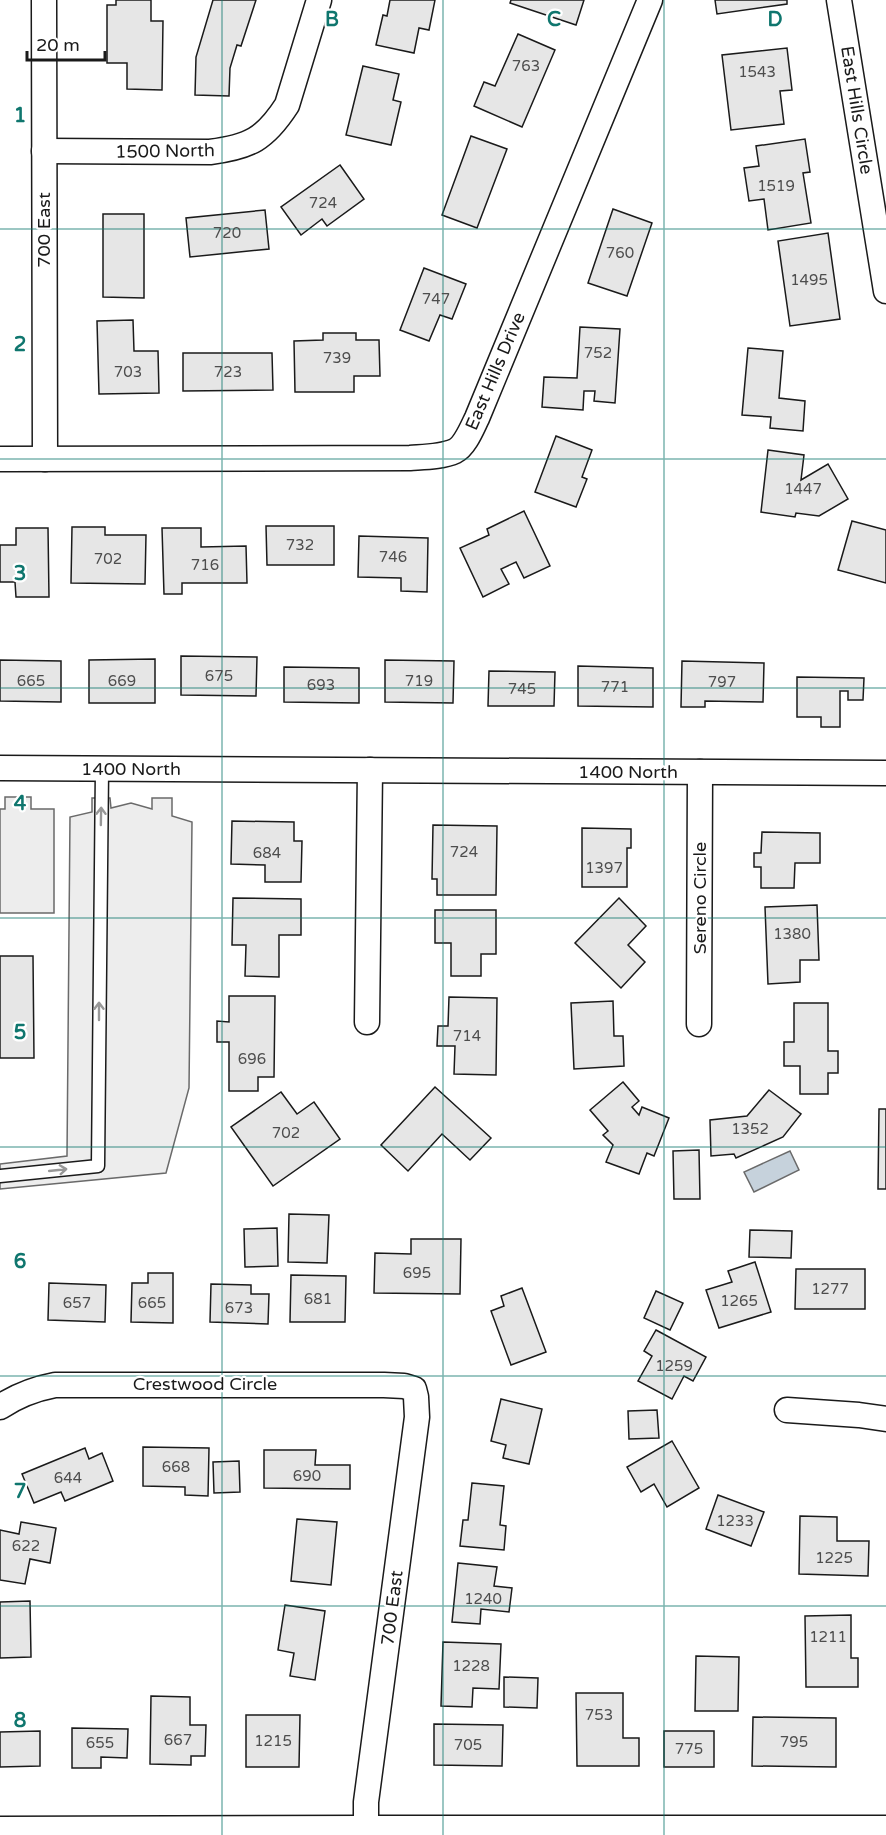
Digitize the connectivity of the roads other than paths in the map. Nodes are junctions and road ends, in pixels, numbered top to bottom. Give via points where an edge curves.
1 (44, 0) edge
2 (319, 0) edge
3 (650, 0) edge
4 (839, 0) edge
5 (44, 151) junction
6 (886, 291) edge
7 (0, 459) edge
8 (45, 459) junction
9 (0, 768) edge
10 (102, 769) junction
11 (370, 770) junction
12 (700, 772) junction
13 (886, 773) edge
14 (367, 1022) dead end
15 (699, 1024) dead end
16 (0, 1176) edge
17 (414, 1389) joint
18 (0, 1407) edge
19 (787, 1410) dead end
20 (886, 1419) edge
21 (366, 1827) junction
22 (886, 1828) edge
23 (0, 1829) edge

1 - 5 street, 700 East
2 - 5 street, 1500 North via 287,105 277,120 248,144 210,152
3 - 8 street, East Hills Drive via 477,418 456,450 410,458
4 - 6 street, East Hills Circle
5 - 8 street, 700 East
7 - 8 street, East Hills Drive
9 - 10 street, 1400 North
10 - 11 street, 1400 North
16 -> 10 lane via 98,1166
11 - 12 street, 1400 North
11 - 14 street
12 - 13 street, 1400 North
12 - 15 street, Sereno Circle
17 - 18 street, Crestwood Circle via 384,1385 55,1385 32,1390
17 - 21 street, 700 East via 417,1417 366,1802
19 - 20 street
21 - 22 street
21 - 23 street

